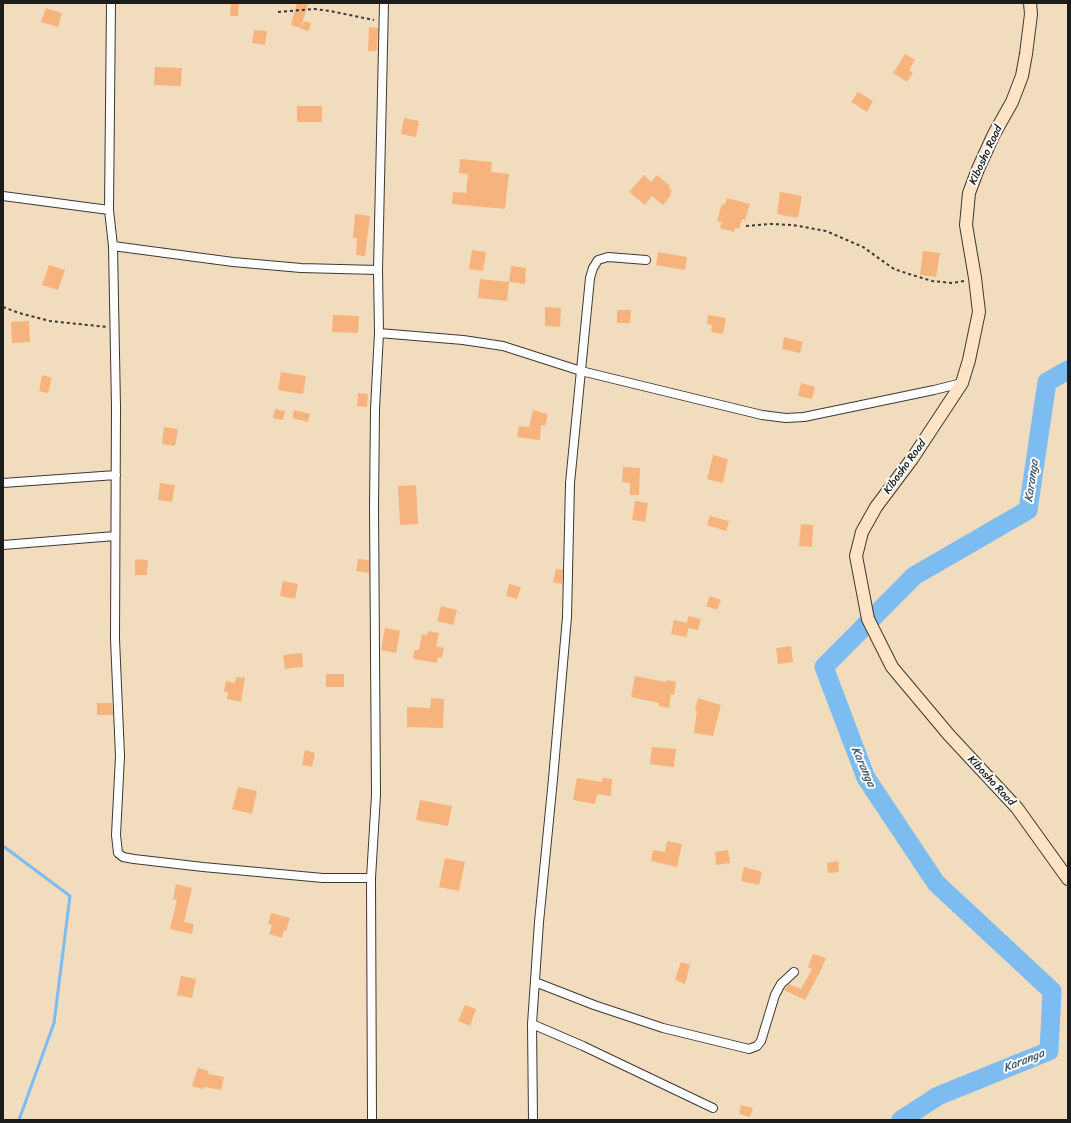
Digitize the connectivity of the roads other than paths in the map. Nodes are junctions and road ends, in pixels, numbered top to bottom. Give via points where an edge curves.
1 (111, 3) edge
2 (384, 3) edge
3 (1030, 3) edge
4 (3, 196) edge
5 (109, 210) junction
6 (113, 246) junction
7 (646, 260) dead end
8 (378, 270) junction
9 (379, 332) junction
10 (581, 371) junction
11 (962, 383) junction
12 (116, 475) junction
13 (3, 483) edge
14 (115, 536) junction
15 (3, 545) edge
16 (371, 878) junction
17 (1068, 879) edge
18 (794, 972) dead end
19 (535, 982) junction
20 (532, 1024) junction
21 (713, 1108) dead end
22 (372, 1120) edge
23 (534, 1120) edge

1 - 5 street
2 - 8 street
3 - 11 main road, Kibosho Road via 1031,14 1022,76 969,193 966,225 979,312
4 - 5 street
5 - 6 street
6 - 8 street via 233,262 301,268
6 - 12 street
7 - 10 street via 608,257 598,260 593,268
8 - 9 street
9 - 10 street via 503,346
9 - 16 street via 374,507 376,795
10 - 11 street via 755,414 786,418
10 - 19 street via 570,483 567,617
11 - 17 main road, Kibosho Road via 862,532 856,556 859,578 868,619 892,667 948,735 1017,808
12 - 13 street
12 - 14 street
14 - 15 street
14 - 16 street via 115,639 120,756 116,835 118,853 134,859 203,867 323,878
16 - 22 street
18 - 19 street via 781,984 775,995 761,1041 749,1049 663,1028
19 - 20 street
20 - 21 street
20 - 23 street

